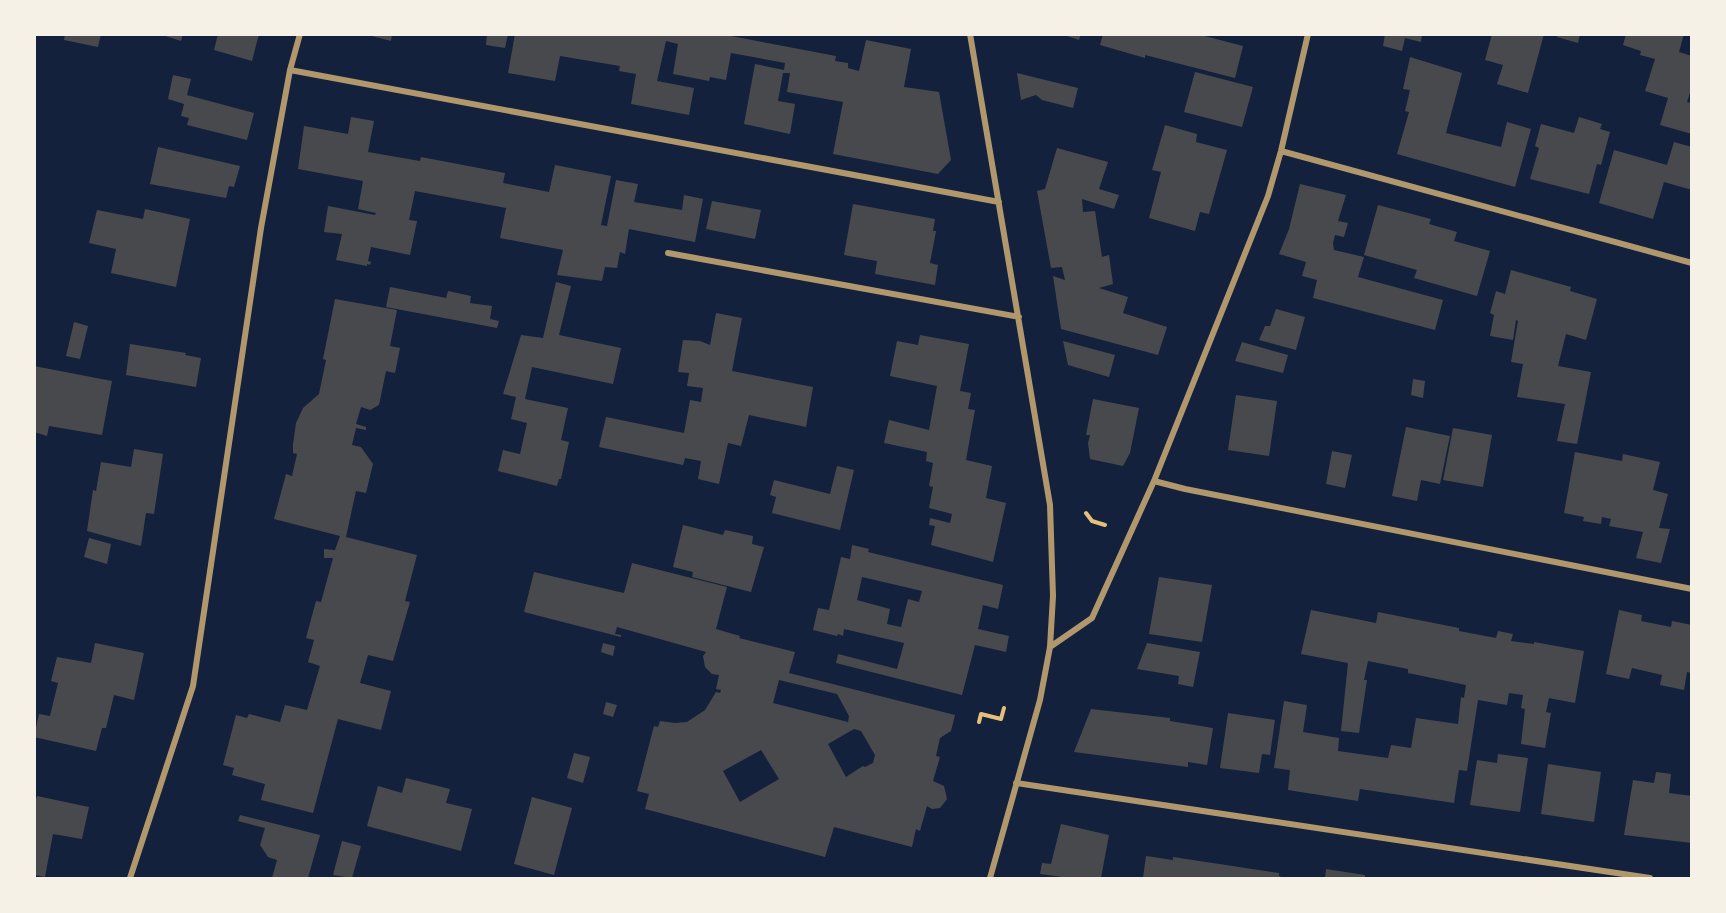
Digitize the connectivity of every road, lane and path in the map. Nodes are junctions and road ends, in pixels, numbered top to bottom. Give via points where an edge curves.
1 (300, 34) edge
2 (970, 34) edge
3 (1308, 34) edge
4 (290, 70) junction
5 (1281, 151) junction
6 (999, 202) junction
7 (668, 253) dead end
8 (1692, 263) edge
9 (1019, 317) junction
10 (1154, 481) junction
11 (1086, 513) dead end
12 (1110, 523) dead end
13 (1692, 589) edge
14 (1050, 647) junction
15 (1004, 708) dead end
16 (979, 722) dead end
17 (1016, 783) junction
18 (130, 879) edge
19 (990, 879) edge
20 (1650, 879) edge

1 - 4 street
2 - 6 street
3 - 5 street
4 - 6 street
4 - 18 street via 261,228 193,686
5 - 8 street
5 - 10 street via 1259,221
6 - 9 street
7 - 9 street
9 - 14 street via 1050,505
10 - 13 street
10 - 14 street via 1092,618
11 - 12 path via 1101,525
14 - 17 street via 1040,700
15 - 16 path via 1001,719 981,714
17 - 19 street
17 - 20 street

